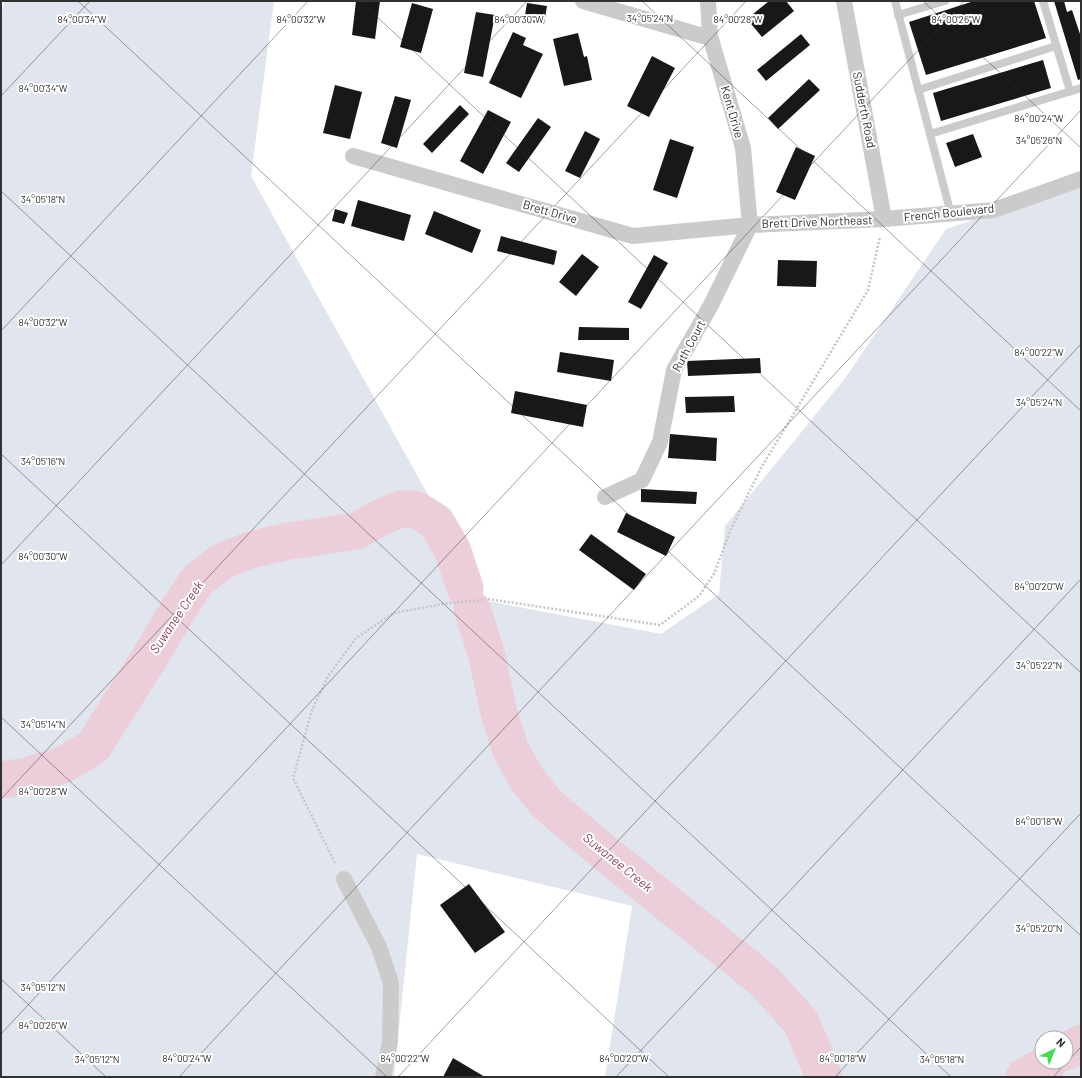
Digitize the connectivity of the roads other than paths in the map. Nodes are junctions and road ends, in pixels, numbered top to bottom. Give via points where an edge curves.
1 (583, 1) edge
2 (708, 1) edge
3 (844, 1) edge
4 (895, 1) edge
5 (945, 1) edge
6 (1043, 1) edge
7 (898, 15) junction
8 (710, 36) junction
9 (1056, 46) junction
10 (1081, 88) edge
11 (918, 90) junction
12 (1070, 91) junction
13 (930, 134) junction
14 (353, 156) dead end
15 (1081, 179) edge
16 (951, 214) junction
17 (884, 219) junction
18 (750, 225) junction
19 (605, 497) dead end
20 (344, 879) road end
21 (383, 1077) edge

1 - 8 street
2 - 8 street, Kent Drive
3 - 17 street, Sudderth Road
4 - 7 lane
5 - 7 lane
6 - 9 lane
7 - 11 lane
8 - 18 street, Kent Drive via 742,148
9 - 11 lane
9 - 12 lane
10 - 12 lane
11 - 13 lane
12 - 13 lane
13 - 16 lane
14 - 18 street, Brett Drive via 633,236
15 - 16 street, French Boulevard via 994,210
16 - 17 street, French Boulevard
17 - 18 street, Brett Drive Northeast
18 - 19 street, Ruth Court via 711,305 674,370 660,442 642,480
20 - 21 street via 379,947 391,983 390,1042

